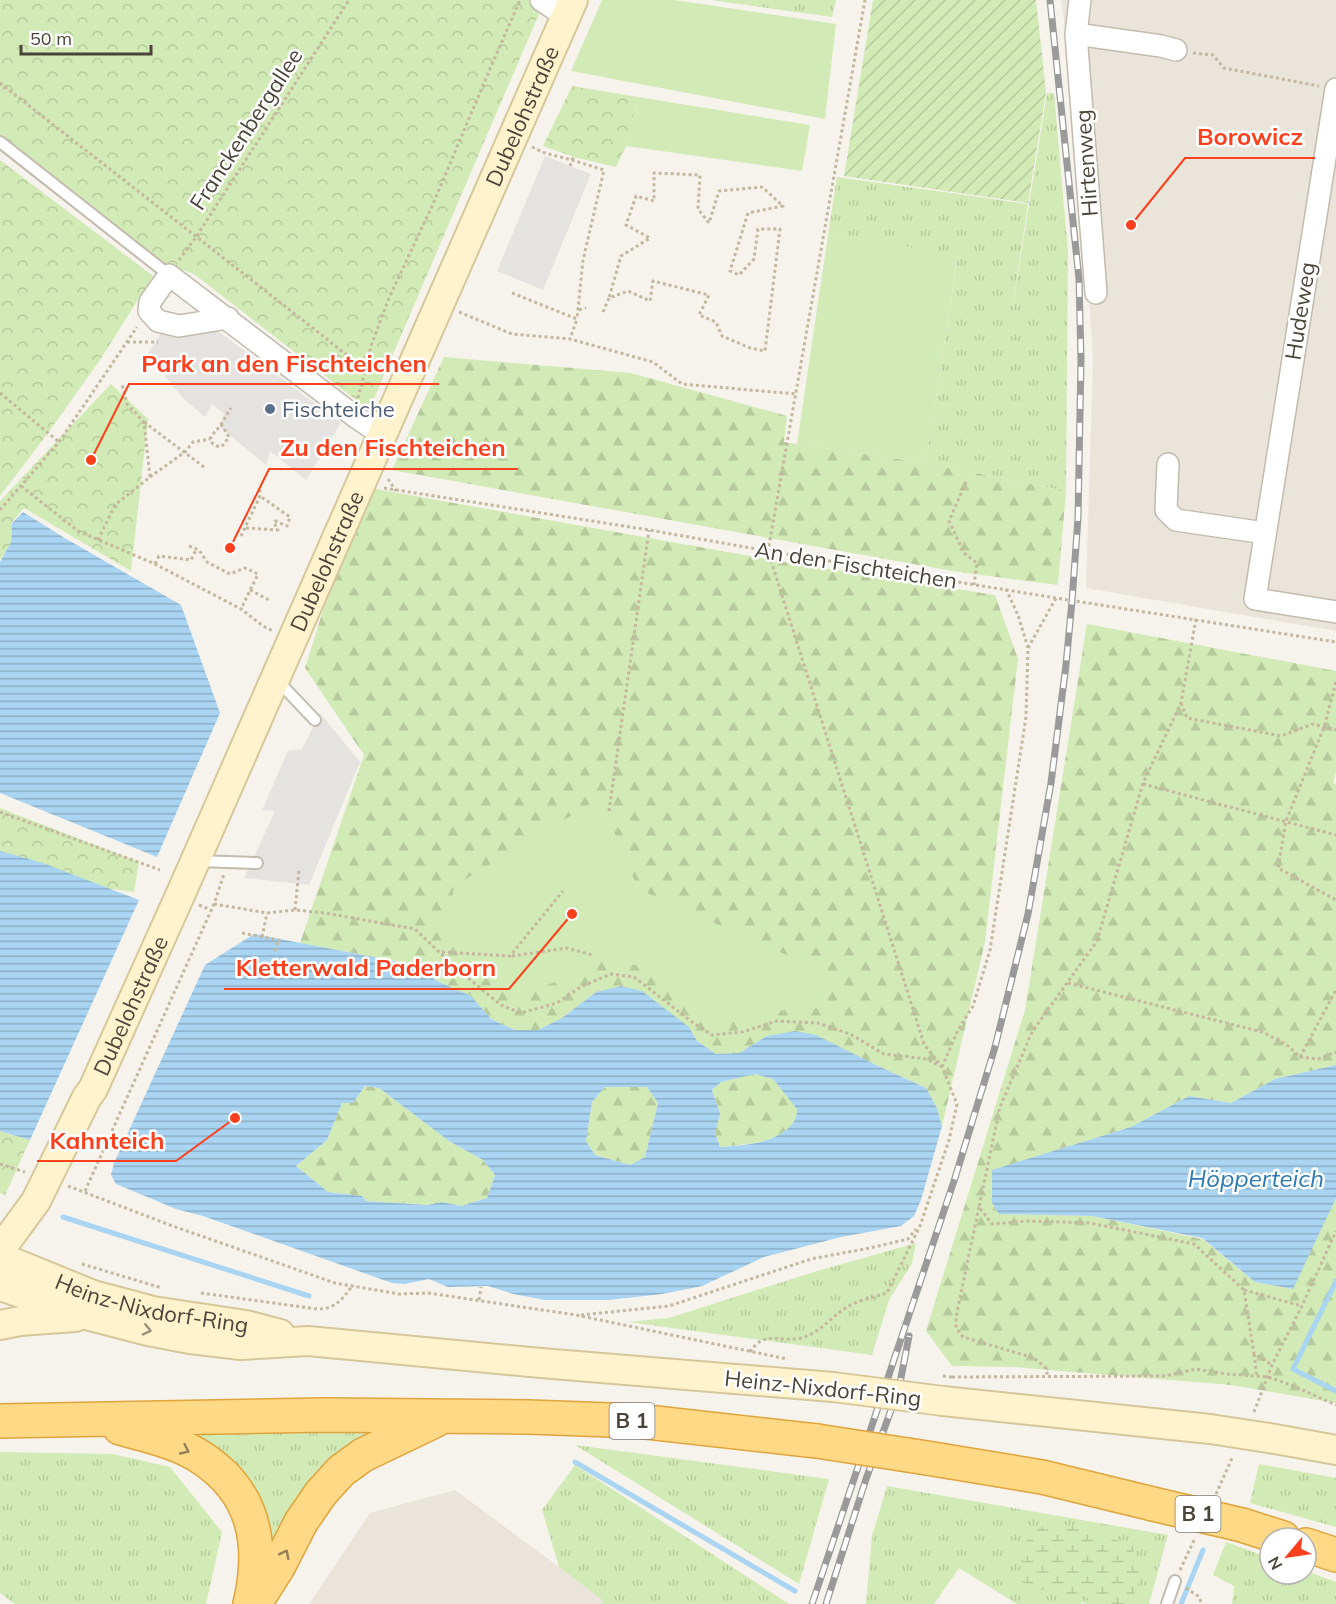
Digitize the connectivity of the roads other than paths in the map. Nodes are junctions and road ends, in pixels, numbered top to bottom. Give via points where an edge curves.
1 (541, 0) edge
2 (1080, 0) edge
3 (569, 8) edge
4 (1076, 34) junction
5 (1176, 50) road end
6 (1330, 88) edge
7 (0, 142) edge
8 (169, 275) junction
9 (1096, 292) dead end
10 (228, 318) junction
11 (382, 433) junction
12 (1168, 464) dead end
13 (1265, 533) junction
14 (1336, 612) edge
15 (275, 677) junction
16 (315, 720) dead end
17 (194, 861) junction
18 (256, 863) dead end
19 (2, 1266) edge
20 (90, 1316) junction
21 (0, 1326) edge
22 (308, 1341) junction
23 (446, 1415) junction
24 (90, 1419) junction
25 (0, 1421) edge
26 (1336, 1450) edge
27 (1258, 1530) edge
28 (1318, 1549) edge
29 (1336, 1555) edge
30 (1175, 1581) road end
31 (252, 1604) edge
32 (1167, 1604) edge

1 - 3 street
2 - 4 street, Hirtenweg
3 - 11 main road, Dubelohstraße
4 - 5 street
4 - 9 street, Hirtenweg
6 - 13 street, Hudeweg
7 - 8 lane
8 - 10 street
8 - 10 street via 150,302 149,311 158,321 179,326
10 - 11 street
11 - 15 main road, Dubelohstraße
12 - 13 street via 1166,510 1176,520
13 - 14 street, Hudeweg via 1255,599
15 - 16 lane
15 - 17 main road, Dubelohstraße
17 - 18 lane
17 - 19 main road, Dubelohstraße via 93,1089 94,1101 59,1183 47,1207
19 - 20 main road, Heinz-Nixdorf-Ring
19 - 22 main road, Heinz-Nixdorf-Ring via 153,1311 246,1325
20 - 21 main road
20 -> 22 main road, Heinz-Nixdorf-Ring via 210,1342 241,1345
22 - 26 main road, Heinz-Nixdorf-Ring, bridge via 833,1387 948,1389
23 - 24 highway, B 1
23 - 27 highway, B 1, bridge via 638,1421 817,1441 1042,1477
31 -> 23 highway, B 1 via 278,1568 301,1522 341,1471 363,1455
24 - 25 highway, B 1
24 -> 31 highway via 171,1443 201,1457 226,1477 243,1500 254,1529 256,1580
28 - 29 highway
30 - 32 lane

